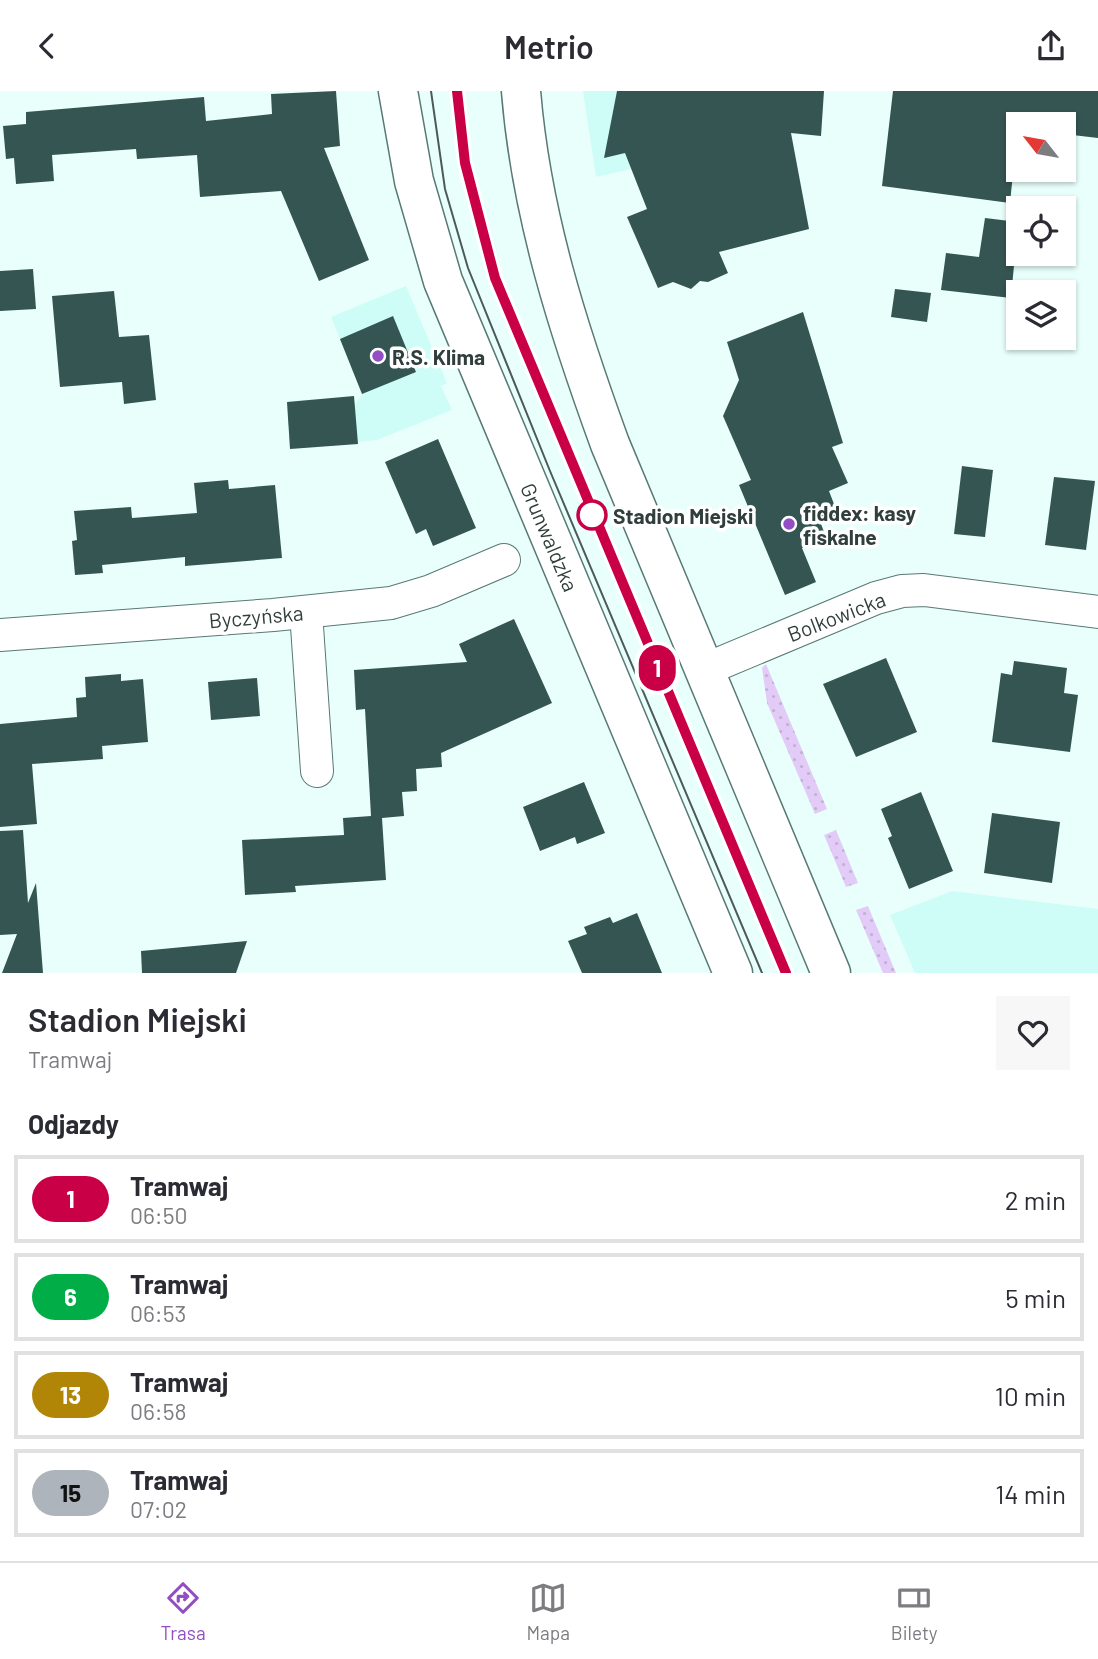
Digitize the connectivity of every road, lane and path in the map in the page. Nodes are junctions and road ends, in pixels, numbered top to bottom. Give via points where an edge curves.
1 (398, 91) edge
2 (521, 91) edge
3 (504, 560) dead end
4 (306, 612) junction
5 (1098, 612) edge
6 (0, 635) edge
7 (704, 670) junction
8 (317, 771) dead end
9 (733, 973) edge
10 (831, 973) edge

1 - 9 street, Grunwaldzka via 414,181 443,281
2 - 7 street via 537,214 580,364
3 - 4 street, Byczyńska via 391,603
4 - 6 street, Byczyńska
4 - 8 street
5 - 7 street, Bolkowicka via 902,591
7 - 10 street

